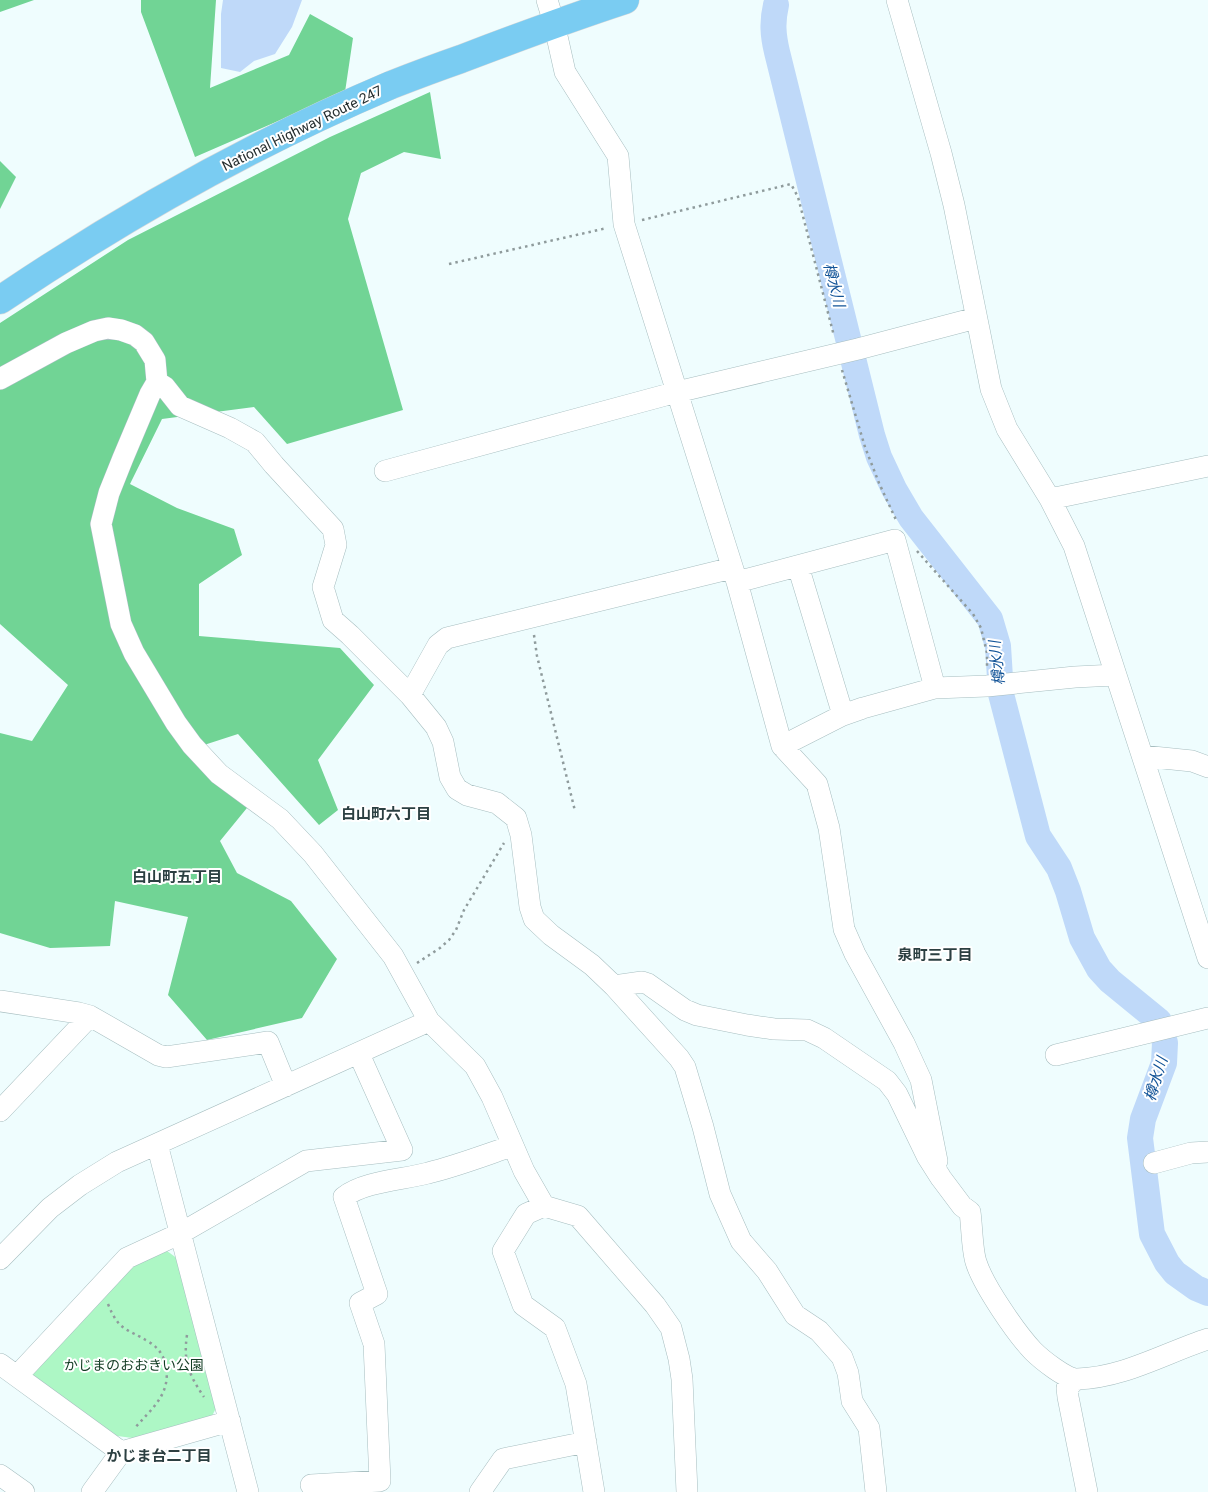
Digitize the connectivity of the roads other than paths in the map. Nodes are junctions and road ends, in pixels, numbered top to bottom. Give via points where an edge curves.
1 (625, 0) edge
2 (896, 0) edge
3 (550, 12) edge
4 (0, 300) edge
5 (976, 318) junction
6 (0, 379) edge
7 (157, 382) junction
8 (677, 392) junction
9 (1208, 466) edge
10 (385, 470) dead end
11 (1050, 499) junction
12 (798, 566) junction
13 (734, 575) junction
14 (1115, 675) junction
15 (935, 688) junction
16 (410, 695) junction
17 (844, 715) junction
18 (782, 746) junction
19 (1143, 756) junction
20 (1208, 767) edge
21 (1208, 958) edge
22 (614, 986) junction
23 (0, 1001) edge
24 (90, 1016) junction
25 (1208, 1018) edge
26 (429, 1021) junction
27 (358, 1054) junction
28 (1056, 1055) dead end
29 (286, 1086) junction
30 (0, 1110) edge
31 (157, 1144) junction
32 (512, 1146) junction
33 (1208, 1152) edge
34 (1154, 1163) dead end
35 (940, 1178) junction
36 (544, 1206) junction
37 (181, 1233) junction
38 (0, 1259) edge
39 (1208, 1339) edge
40 (8, 1370) edge
41 (1075, 1380) junction
42 (230, 1421) junction
43 (586, 1442) junction
44 (121, 1452) junction
45 (0, 1475) edge
46 (311, 1485) dead end
47 (24, 1492) edge
48 (92, 1492) edge
49 (248, 1492) edge
50 (480, 1492) edge
51 (594, 1492) edge
52 (687, 1492) edge
53 (876, 1492) edge
54 (1087, 1492) edge

1 - 3 highway, National Highway Route 247
2 - 5 street via 950,188
3 - 4 highway, National Highway Route 247 via 323,116 208,173 100,236
3 - 8 street via 565,72 618,156 624,224
5 - 8 street
5 - 11 street via 991,389 1007,429
6 - 7 street via 66,343 108,328 135,334 144,342 155,360
7 - 16 street via 165,386 180,406 255,442 333,529 336,545 323,587 333,620
7 - 26 street via 116,475 101,524 121,624 155,689 192,745 219,774 280,819 313,854 393,956
8 - 10 street
8 - 13 street
9 - 11 street
11 - 14 street via 1074,546
12 - 13 street
12 - 15 street via 894,540
12 - 17 street
13 - 16 street via 460,634 442,641
13 - 18 street
14 - 15 street
14 - 19 street
15 - 17 street
16 - 22 street via 440,734 450,777 457,789 497,803 516,818 534,919
17 - 18 street
18 - 35 street via 817,784 829,828 844,929 921,1080
19 - 20 street via 1192,761
19 - 21 street
22 - 35 street via 642,982 696,1015 774,1029 807,1030 824,1038 886,1080 897,1094
22 - 53 street via 684,1067 720,1194 741,1241 767,1270 795,1315 819,1331 842,1357 852,1401 869,1428
23 - 24 street
24 - 29 street via 166,1057 268,1042
24 - 30 street
25 - 28 street
26 - 27 street
26 - 32 street via 475,1066
27 - 29 street
27 - 37 street via 402,1150 306,1161
29 - 31 street
31 - 37 street
31 - 38 street via 80,1185 50,1208
32 - 36 street
32 - 46 street via 429,1173 364,1187 344,1197 377,1294 360,1302 374,1344 380,1481
33 - 34 street via 1190,1153
35 - 41 street via 970,1212 975,1260 1005,1314 1033,1351
36 - 43 street via 526,1214 503,1251 523,1305 555,1328 576,1384
36 - 52 street via 578,1216 655,1304 671,1328 682,1379
37 - 40 street via 127,1258
37 - 42 street
39 - 41 street via 1123,1371
40 - 44 street
41 - 54 street via 1067,1388
42 - 44 street
42 - 49 street
43 - 50 street via 503,1459
43 - 51 street
44 - 48 street
45 - 47 street

